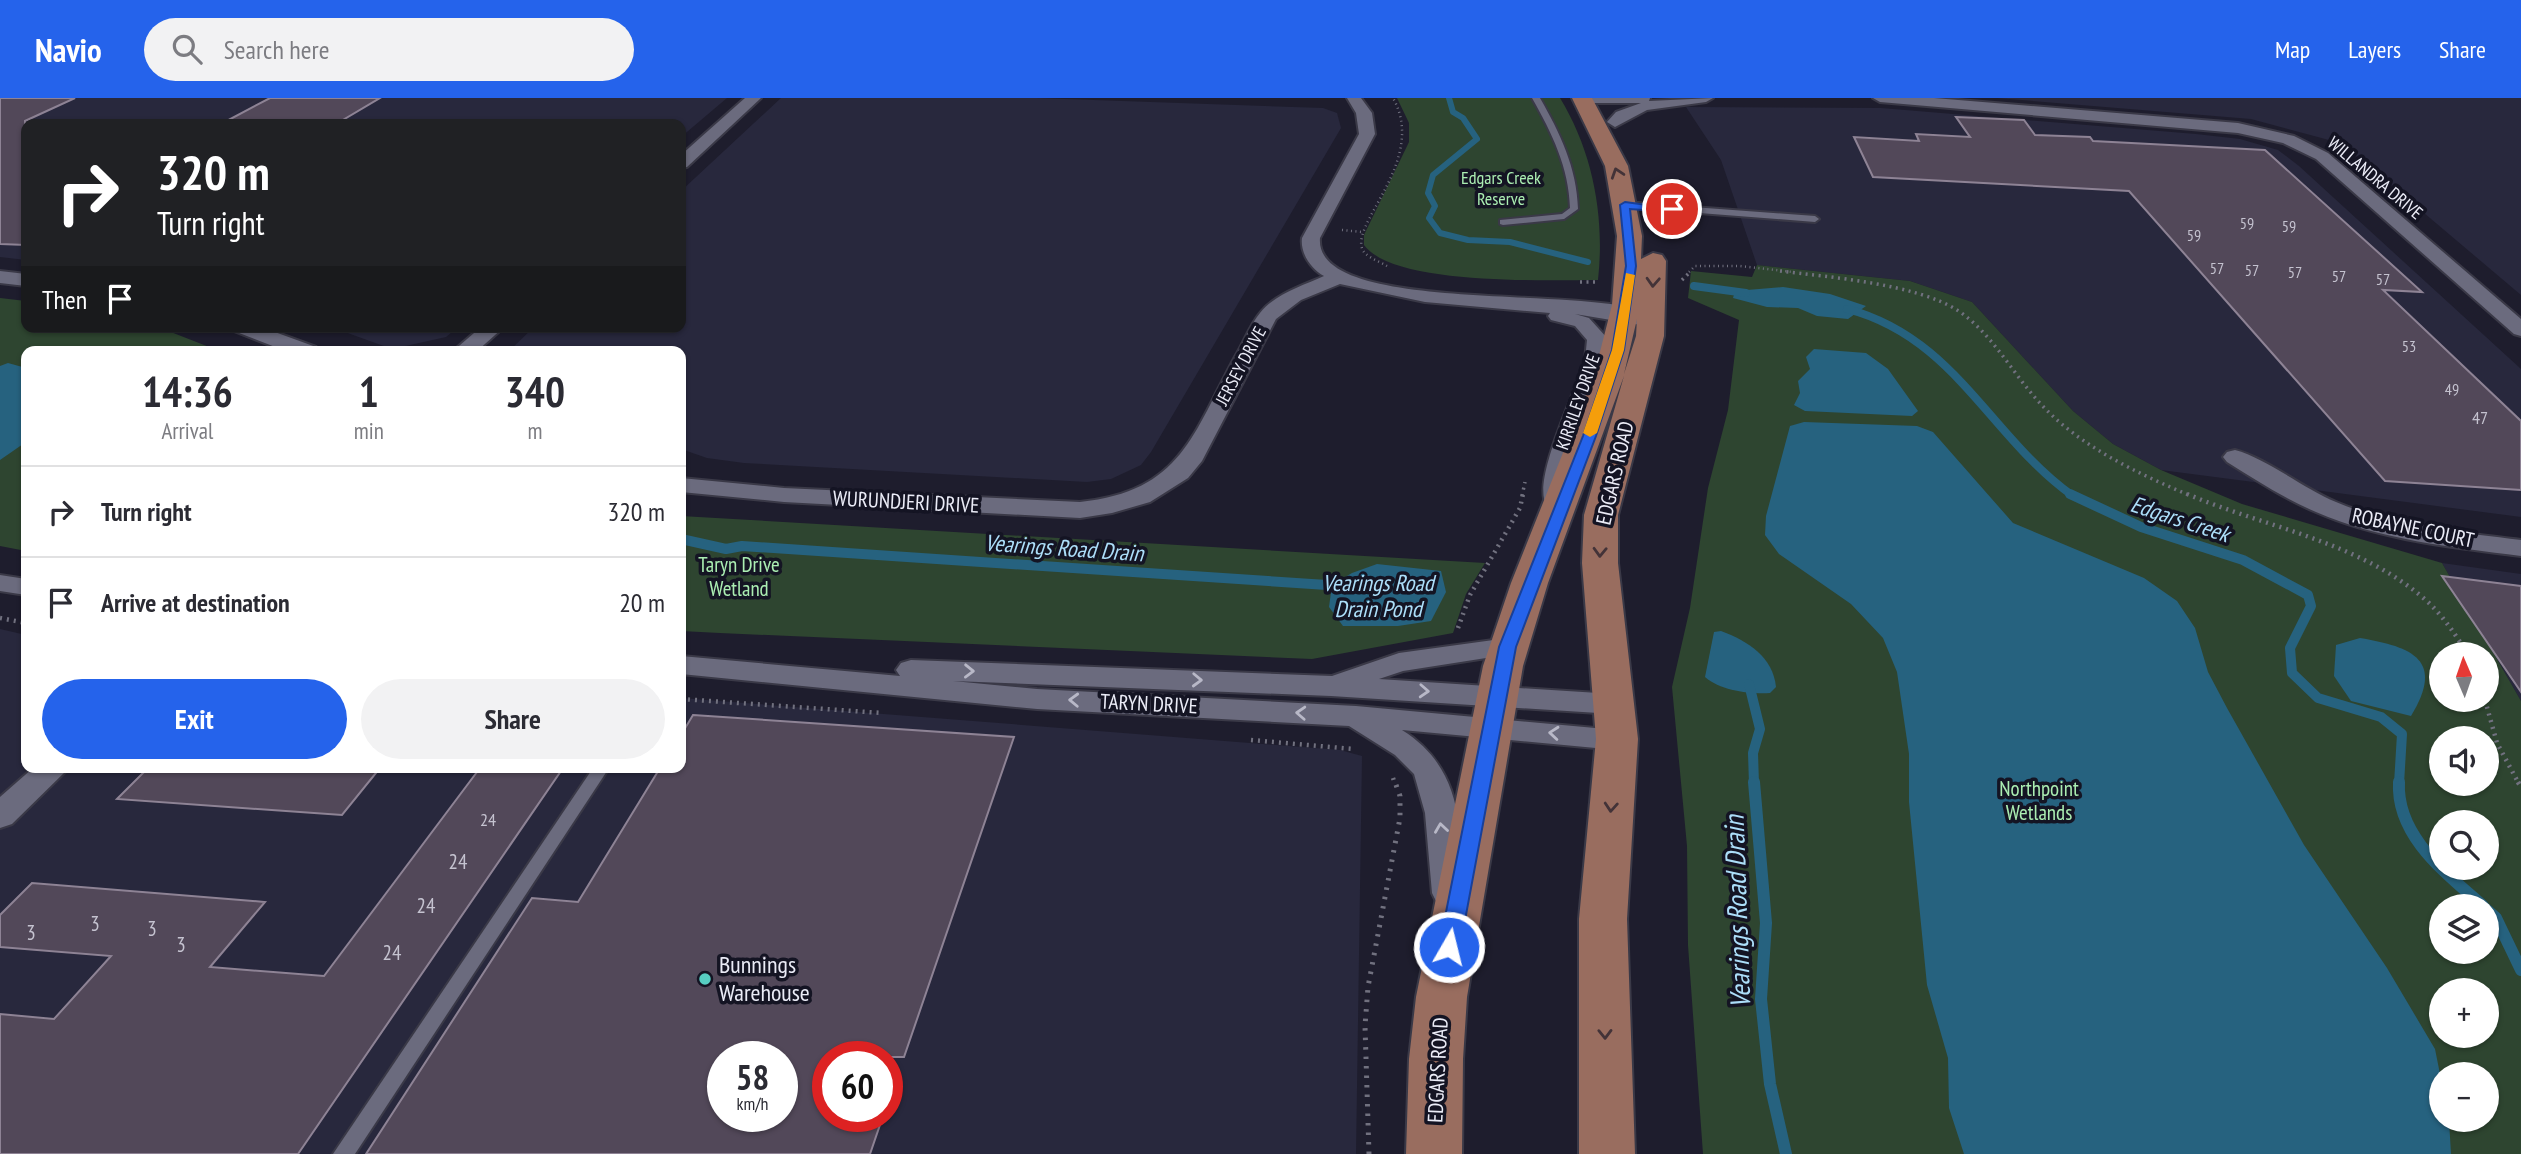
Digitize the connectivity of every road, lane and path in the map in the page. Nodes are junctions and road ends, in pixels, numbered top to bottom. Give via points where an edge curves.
1 (754, 98) edge
2 (1354, 98) edge
3 (1393, 98) edge
4 (1536, 98) edge
5 (1664, 98) edge
6 (1706, 98) edge
7 (1880, 98) edge
8 (1591, 99) edge
9 (1615, 122) junction
10 (686, 159) edge
11 (1636, 210) junction
12 (1815, 219) dead end
13 (1503, 222) dead end
14 (1395, 268) dead end
15 (0, 276) edge
16 (1339, 277) junction
17 (21, 279) edge
18 (1681, 281) dead end
19 (1575, 282) dead end
20 (1514, 305) junction
21 (1634, 306) junction
22 (2521, 330) edge
23 (257, 333) edge
24 (486, 333) edge
25 (292, 346) edge
26 (469, 346) edge
27 (2235, 457) dead end
28 (686, 485) edge
29 (1130, 502) joint
30 (1557, 517) junction
31 (2521, 548) edge
32 (0, 583) edge
33 (21, 586) edge
34 (0, 618) edge
35 (21, 622) edge
36 (2460, 642) edge
37 (1507, 647) junction
38 (686, 665) edge
39 (686, 665) edge
40 (1331, 686) junction
41 (1494, 712) junction
42 (2488, 712) edge
43 (1356, 716) junction
44 (1615, 722) junction
45 (47, 773) edge
46 (598, 773) edge
47 (2521, 788) edge
48 (0, 816) edge
49 (1453, 920) junction
50 (343, 1154) edge
51 (1434, 1154) edge
52 (1607, 1154) edge

1 - 10 street
2 - 16 street via 1364,113 1367,135 1311,238 1310,248 1324,268
3 - 14 path via 1404,118 1404,144 1362,232 1360,249
4 - 13 lane via 1567,167 1574,209 1564,216
5 - 8 street
6 - 9 street via 1625,111
7 - 22 street, WILLANDRA DRIVE via 2238,128 2288,139 2322,156
8 - 9 main road, EDGARS ROAD
11 -> 8 main road, EDGARS ROAD
9 - 11 main road, EDGARS ROAD via 1632,159
11 - 12 lane
11 - 21 main road, EDGARS ROAD via 1654,266
15 - 17 street
16 - 20 street, KIRRILEY DRIVE via 1387,290
16 - 29 street, JERSEY DRIVE via 1294,296 1268,316 1190,461 1158,490
18 - 36 path via 1695,266 1724,264 1891,288 1939,301 1974,327 2049,413 2079,437 2167,485 2222,509 2329,544 2398,577 2443,614
19 - 21 path
20 - 21 street, KIRRILEY DRIVE
20 - 30 street, KIRRILEY DRIVE via 1582,323 1598,339 1588,384 1559,459
21 - 30 main road, EDGARS ROAD
21 -> 44 main road, EDGARS ROAD via 1640,380 1601,516 1600,563
23 - 25 street
24 - 26 street
27 - 31 street, ROBAYNE COURT via 2291,490 2359,519 2403,531
28 - 29 street, WURUNDJERI DRIVE via 1054,509
30 - 37 main road, EDGARS ROAD
32 - 33 street
34 - 35 path
37 - 40 street via 1399,662
37 - 41 main road, EDGARS ROAD
38 -> 40 street, TARYN DRIVE via 1013,672
43 -> 39 street, TARYN DRIVE via 1037,699
40 -> 41 street, TARYN DRIVE
41 - 43 street, TARYN DRIVE
41 - 44 street, TARYN DRIVE
41 - 49 main road, EDGARS ROAD
42 - 47 path via 2497,743
49 -> 43 street via 1436,793 1428,770 1414,755
44 -> 52 main road, EDGARS ROAD via 1603,919
45 - 48 street
46 - 50 lane
49 - 51 main road, EDGARS ROAD via 1438,1030

